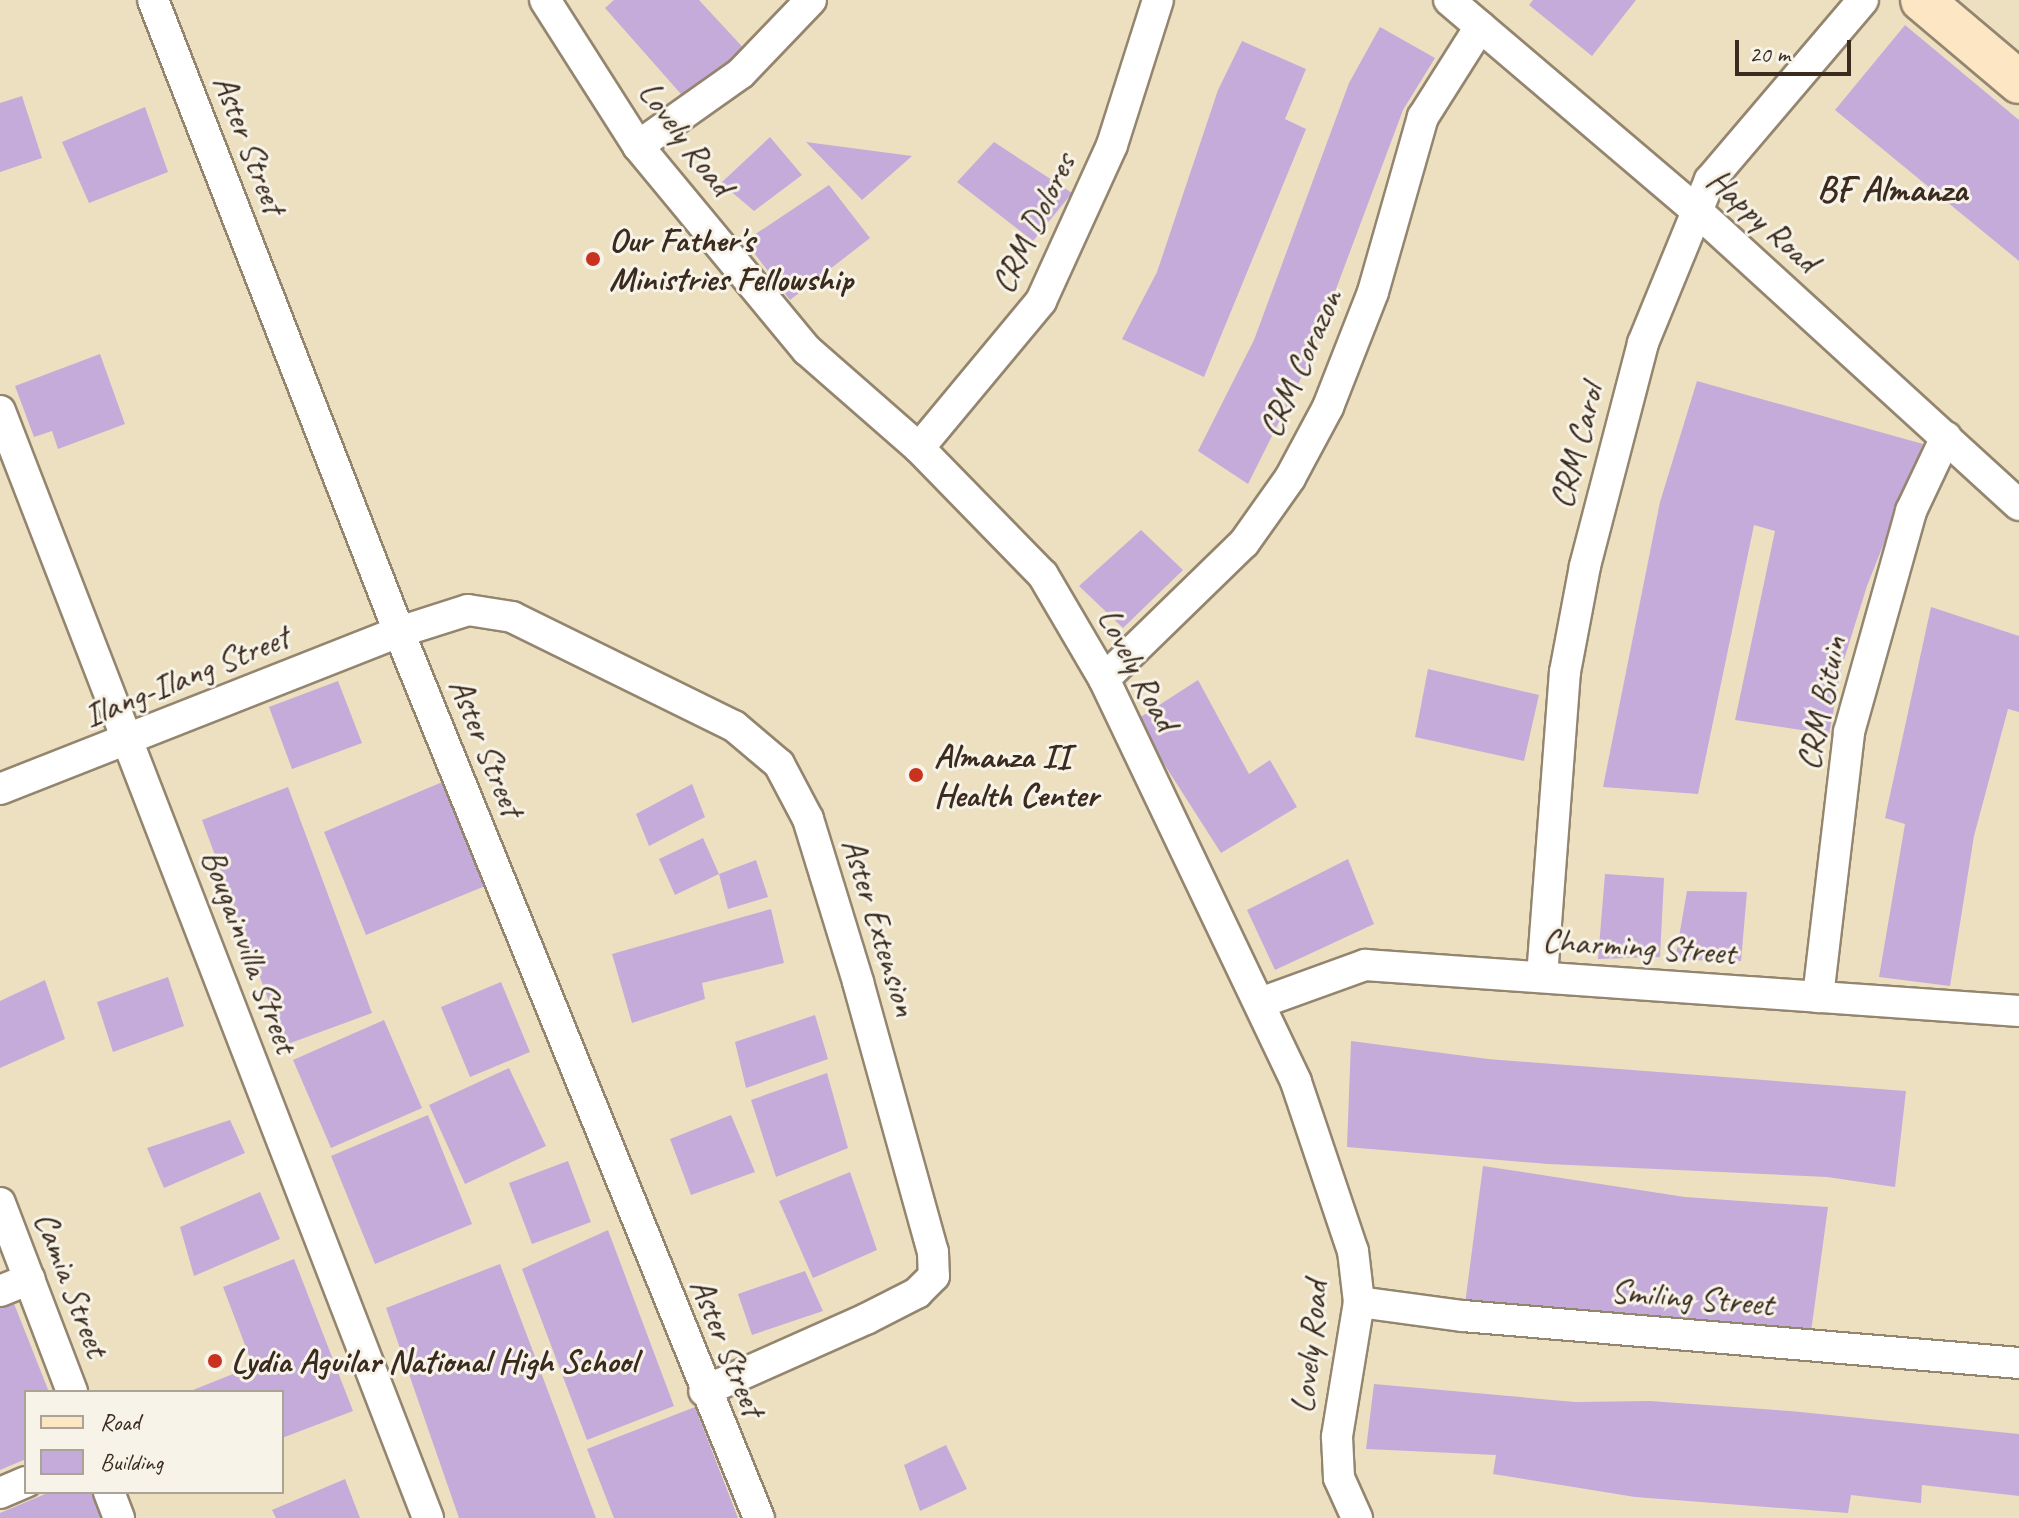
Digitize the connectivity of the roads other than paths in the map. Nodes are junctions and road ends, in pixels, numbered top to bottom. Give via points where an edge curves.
1 (153, 0) edge
2 (545, 0) edge
3 (811, 0) edge
4 (1158, 0) edge
5 (1449, 0) edge
6 (1863, 0) edge
7 (1922, 0) edge
8 (1480, 27) junction
9 (2019, 82) edge
10 (638, 146) junction
11 (1697, 211) junction
12 (0, 411) edge
13 (1946, 437) junction
14 (919, 448) junction
15 (2019, 505) edge
16 (399, 632) junction
17 (1104, 679) junction
18 (128, 740) junction
19 (0, 789) edge
20 (1542, 977) junction
21 (1818, 997) junction
22 (1260, 1003) junction
23 (2019, 1011) edge
24 (0, 1203) edge
25 (30, 1279) junction
26 (0, 1291) edge
27 (1359, 1302) junction
28 (2019, 1363) edge
29 (71, 1390) edge
30 (704, 1391) junction
31 (24, 1483) edge
32 (0, 1493) edge
33 (110, 1494) edge
34 (119, 1518) edge
35 (428, 1518) edge
36 (759, 1518) edge
37 (1357, 1518) edge

1 - 16 street, Aster Street
2 - 10 street, Lovely Road
3 - 10 street via 741,73
4 - 14 street, CRM Dolores via 1112,145 1041,301
5 - 8 street, Happy Road
6 - 11 street, CRM Carol via 1710,180
7 - 9 street
8 - 11 street, Happy Road
8 - 17 street, CRM Corazon via 1423,117 1373,292 1328,407 1290,478 1244,543
10 - 14 street, Lovely Road via 807,350
11 - 13 street, Happy Road
11 - 20 street, CRM Carol via 1643,343 1585,566 1565,672
12 - 18 street, Bougainvilla Street
13 - 15 street, Happy Road
13 - 21 street, CRM Bituin via 1911,511 1849,732
14 - 17 street, Lovely Road via 1043,575
16 - 18 street, Ilang-Ilang Street
16 - 30 street, Aster Street
16 - 30 street, Aster Extension via 468,610 512,617 734,726 779,764 808,819 867,1012 933,1252 934,1276 917,1293 866,1319
17 - 22 street, Lovely Road
18 - 19 street, Ilang-Ilang Street
18 - 35 street, Bougainvilla Street
20 - 21 street, Charming Street
20 - 22 street, Charming Street via 1365,965
21 - 23 street, Charming Street
22 - 27 street, Lovely Road via 1331,1178 1353,1251
24 - 25 street, Camia Street
25 - 26 street
25 - 29 street, Camia Street
27 - 28 street, Smiling Street via 1463,1316
27 - 37 street, Lovely Road via 1337,1437 1339,1478
30 - 36 street, Aster Street
31 - 32 street
33 - 34 street

